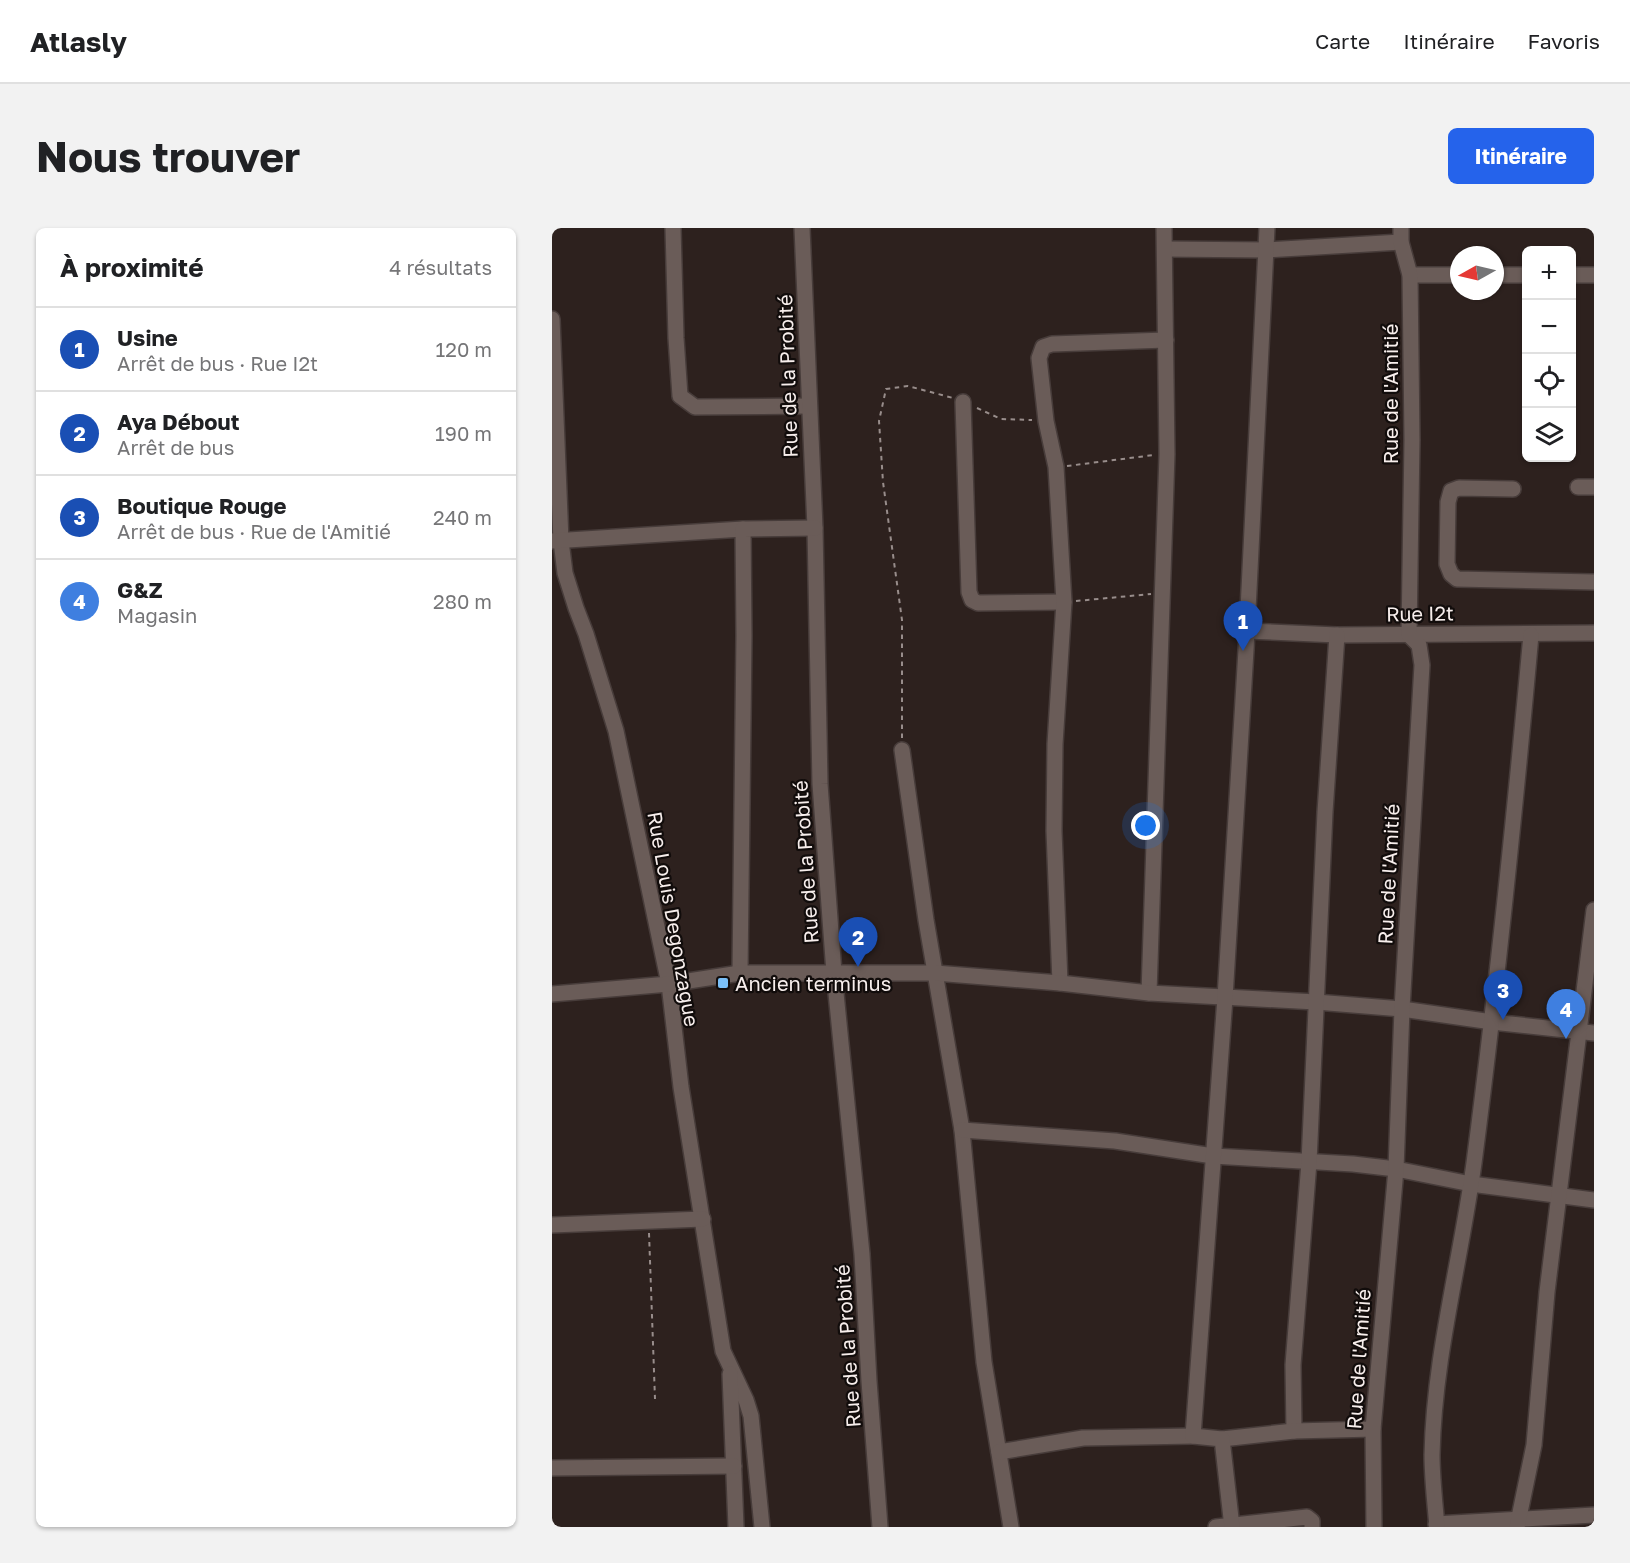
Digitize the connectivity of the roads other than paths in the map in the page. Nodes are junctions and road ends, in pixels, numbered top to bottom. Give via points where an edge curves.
1 (673, 228) edge
2 (802, 228) edge
3 (1164, 228) edge
4 (1267, 228) edge
5 (1401, 235) edge
6 (1165, 249) junction
7 (1267, 249) junction
8 (1410, 275) junction
9 (1450, 275) edge
10 (1504, 275) edge
11 (1522, 275) edge
12 (1576, 275) edge
13 (1594, 275) edge
14 (552, 319) edge
15 (552, 324) edge
16 (1166, 340) junction
17 (963, 402) road end
18 (808, 406) junction
19 (555, 430) edge
20 (1513, 489) dead end
21 (815, 528) junction
22 (743, 529) junction
23 (557, 541) edge
24 (1594, 582) edge
25 (1064, 602) junction
26 (1247, 631) junction
27 (1594, 633) edge
28 (1337, 635) junction
29 (1409, 635) junction
30 (1531, 635) junction
31 (902, 750) road end
32 (1594, 910) edge
33 (740, 973) junction
34 (834, 973) junction
35 (935, 973) junction
36 (1060, 983) junction
37 (669, 984) junction
38 (1149, 993) junction
39 (552, 994) edge
40 (1225, 998) junction
41 (1316, 1002) junction
42 (1402, 1009) junction
43 (1492, 1022) junction
44 (1587, 1032) edge
45 (962, 1130) junction
46 (1213, 1156) junction
47 (1309, 1162) junction
48 (1396, 1169) junction
49 (1471, 1184) junction
50 (1560, 1196) junction
51 (1594, 1200) edge
52 (703, 1219) junction
53 (552, 1225) edge
54 (729, 1367) junction
55 (1373, 1429) junction
56 (1294, 1431) junction
57 (1193, 1436) junction
58 (1222, 1439) junction
59 (999, 1452) junction
60 (734, 1466) junction
61 (552, 1468) edge
62 (1585, 1520) edge
63 (1517, 1523) edge
64 (1437, 1525) edge
65 (1232, 1526) edge
66 (736, 1527) edge
67 (762, 1527) edge
68 (880, 1527) edge
69 (1011, 1527) edge
70 (1216, 1527) edge
71 (1312, 1527) edge
72 (1374, 1527) edge

1 - 18 street via 680,396 695,407
2 - 18 street, Rue de la Probité
3 - 6 street
4 - 7 street
5 - 7 street
5 - 8 street, Rue de l'Amitié
6 - 7 street
6 - 16 street
7 - 26 street
8 - 9 street
8 - 29 street, Rue de l'Amitié
10 - 11 street
12 - 13 street
14 - 15 street, Rue Louis Degonzague
15 - 19 street, Rue Louis Degonzague
16 - 25 street via 1043,347 1039,358 1056,467
16 - 38 street via 1167,454
17 - 25 street via 972,600
18 - 21 street, Rue de la Probité
19 - 23 street, Rue Louis Degonzague
20 - 24 street via 1451,491 1447,564 1450,574 1457,579
21 - 22 street
21 - 34 street, Rue de la Probité via 820,784
22 - 23 street
22 - 33 street
23 - 37 street, Rue Louis Degonzague via 616,731
25 - 36 street via 1054,831
26 - 28 street, Rue I2t
26 - 40 street
27 - 30 street, Rue I2t
28 - 29 street, Rue I2t
28 - 41 street
29 - 30 street, Rue I2t
29 - 42 street, Rue de l'Amitié via 1419,645 1422,665
30 - 43 street
31 - 35 street
32 - 44 street
33 - 34 street
33 - 37 street
34 - 35 street
34 - 68 street, Rue de la Probité via 862,1254
35 - 36 street
35 - 45 street
36 - 38 street
37 - 39 street
37 - 52 street, Rue Louis Degonzague
38 - 40 street
40 - 41 street
40 - 46 street
41 - 42 street
41 - 47 street
42 - 43 street
42 - 48 street, Rue de l'Amitié
43 - 44 street
43 - 49 street
44 - 50 street
45 - 46 street via 1115,1141
45 - 59 street via 984,1362
46 - 47 street
46 - 57 street
47 - 48 street
47 - 56 street via 1293,1365
48 - 49 street
48 - 55 street, Rue de l'Amitié
49 - 50 street
49 - 64 street via 1438,1375 1432,1455
50 - 51 street
50 - 63 street via 1534,1445
52 - 53 street
52 - 54 street, Rue Louis Degonzague via 721,1340
54 - 60 street
54 - 67 street, Rue Louis Degonzague via 751,1416
55 - 56 street
55 - 72 street, Rue de l'Amitié
56 - 58 street
57 - 58 street
57 - 59 street via 1083,1438
58 - 65 street
59 - 69 street
60 - 61 street
60 - 66 street
62 - 63 street
63 - 64 street
65 - 70 street
65 - 71 street via 1307,1517

